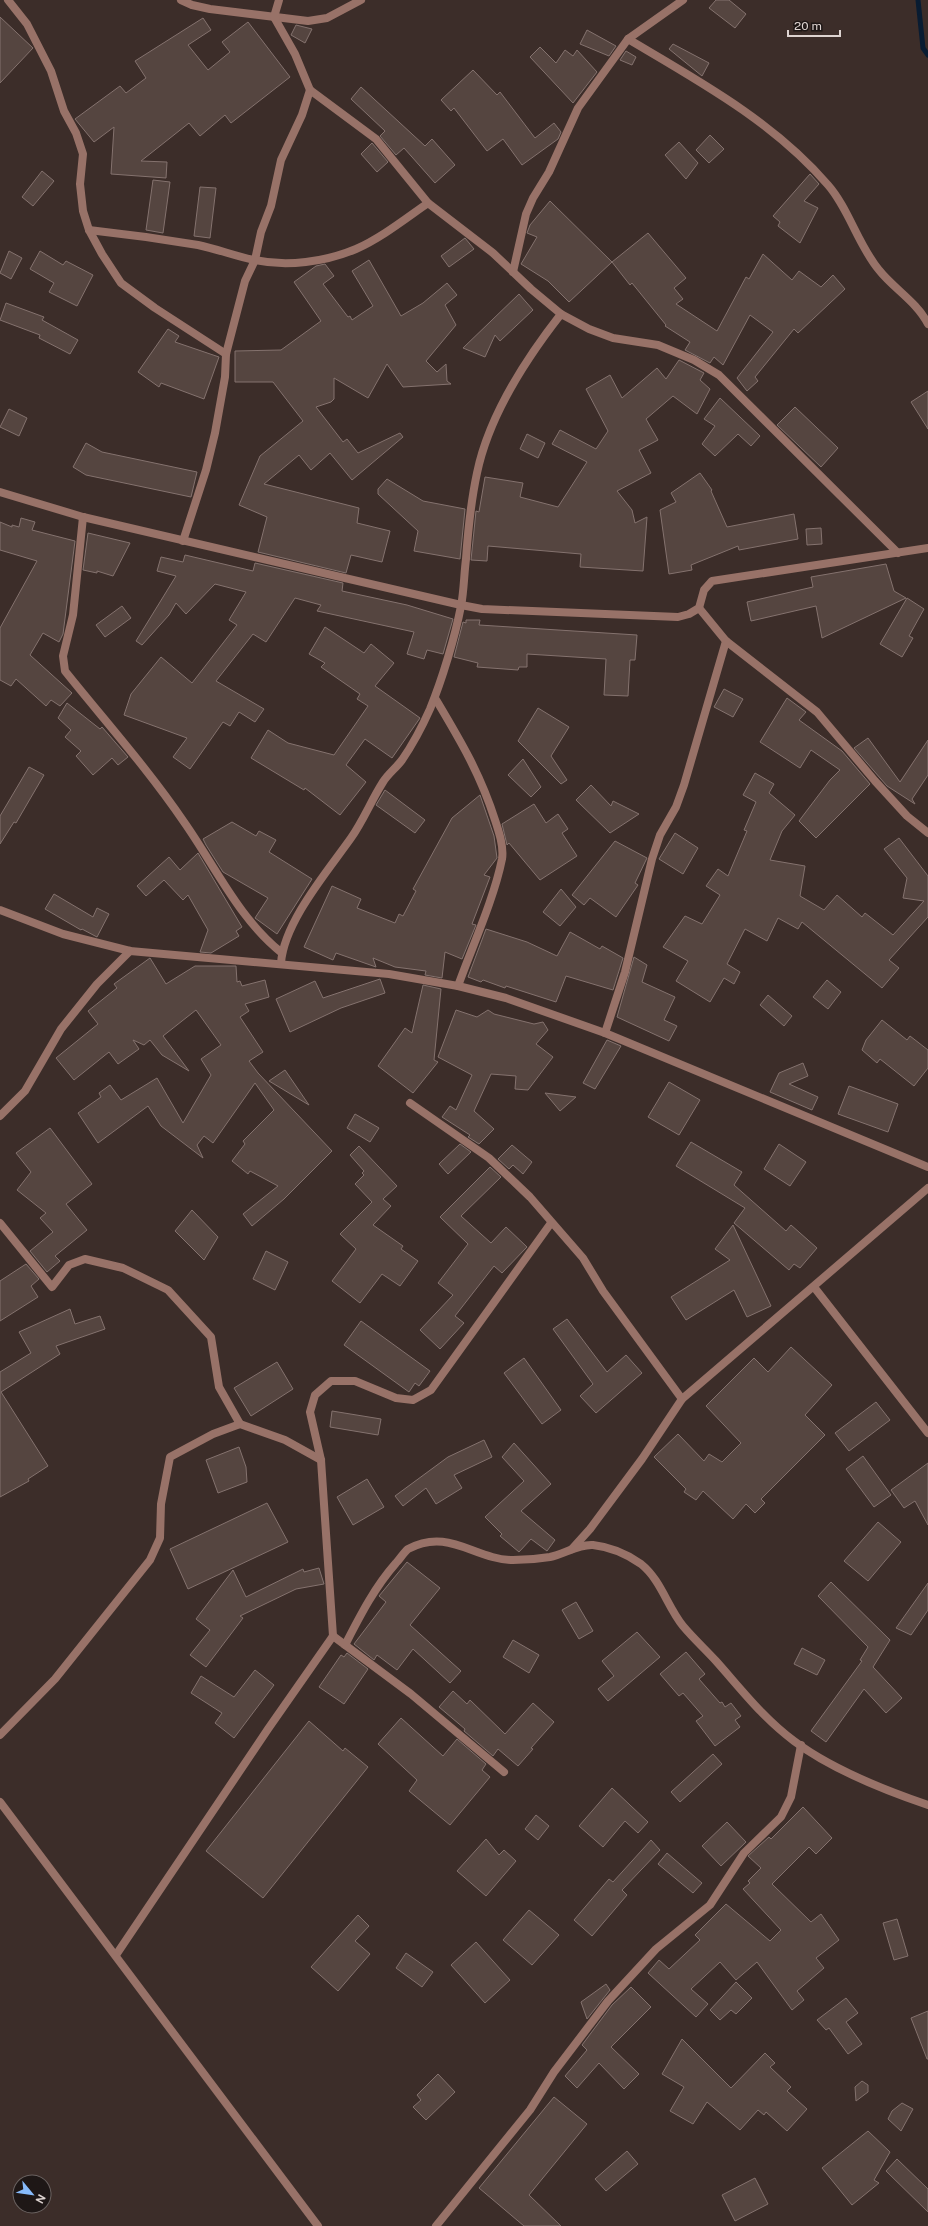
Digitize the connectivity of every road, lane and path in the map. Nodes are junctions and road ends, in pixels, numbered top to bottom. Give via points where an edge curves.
1 (8, 0) edge
2 (181, 0) edge
3 (280, 0) edge
4 (362, 0) edge
5 (683, 0) edge
6 (274, 17) junction
7 (628, 39) junction
8 (310, 90) junction
9 (428, 203) junction
10 (89, 230) junction
11 (255, 260) junction
12 (513, 272) junction
13 (561, 314) junction
14 (928, 324) edge
15 (226, 354) junction
16 (0, 492) edge
17 (83, 517) junction
18 (183, 541) junction
19 (928, 548) edge
20 (898, 553) junction
21 (461, 606) junction
22 (699, 608) junction
23 (726, 641) junction
24 (435, 698) junction
25 (928, 833) edge
26 (0, 910) edge
27 (130, 951) junction
28 (282, 953) junction
29 (281, 963) junction
30 (458, 986) junction
31 (605, 1033) junction
32 (410, 1103) dead end
33 (0, 1116) edge
34 (928, 1167) edge
35 (928, 1188) edge
36 (0, 1223) edge
37 (551, 1223) junction
38 (814, 1287) junction
39 (682, 1399) junction
40 (240, 1424) junction
41 (928, 1433) edge
42 (321, 1460) junction
43 (571, 1550) junction
44 (333, 1636) junction
45 (345, 1645) junction
46 (0, 1735) edge
47 (801, 1745) junction
48 (504, 1772) dead end
49 (0, 1802) edge
50 (928, 1805) edge
51 (116, 1955) junction
52 (318, 2226) edge
53 (436, 2226) edge

1 - 10 street via 27,24 51,71 64,111 76,133 83,154 80,184 83,211
2 - 6 street via 210,9
3 - 6 street
4 - 6 street via 327,18 308,21
5 - 7 street
6 - 8 street via 295,54
7 - 12 street via 598,84 578,108 549,172 533,198 526,214
7 - 14 street via 702,82 760,123 806,162 830,186 880,271 910,300
8 - 9 street via 376,139
8 - 11 street via 302,115 281,160
9 - 11 street via 362,246 329,258 283,263
9 - 12 street via 487,248
10 - 11 street via 200,246
10 - 15 street via 121,283
11 - 15 street via 245,281
12 - 13 street
13 - 20 street via 613,338 658,345 694,360 719,376
13 - 21 street via 515,378 492,427 477,472
15 - 18 street via 225,377 215,433
16 - 17 street
17 - 18 street
17 - 28 street via 73,615 63,656 65,671 185,822 247,917 266,941
18 - 21 street
19 - 20 street
20 - 22 street via 712,581 704,590
21 - 22 street via 678,618
21 - 24 street
22 - 23 street
23 - 25 street via 817,712 907,816
23 - 31 street via 684,784 652,858 625,972
24 - 28 street via 421,729 401,760 384,780 364,812 359,826 307,899 289,933
24 - 30 street via 470,755 488,797 500,835 502,858
26 - 27 street via 63,934
27 - 29 street
27 - 33 street via 97,984 61,1029 25,1091
28 - 29 street
29 - 30 street via 389,974
30 - 31 street via 506,998
31 - 34 street
32 - 37 street via 489,1158 523,1188
35 - 38 street
36 - 40 street via 52,1287 69,1265 85,1259 123,1268 168,1290 211,1337 219,1387
37 - 39 street via 582,1258
37 - 42 street via 431,1390 413,1400 396,1398 355,1381 331,1381 314,1395 310,1412
38 - 39 street
38 - 41 street
39 - 43 street via 642,1459 590,1529
40 - 42 street via 285,1440
40 - 46 street via 213,1434 170,1457 160,1504 160,1538 150,1560 55,1679
42 - 44 street
43 - 45 street via 550,1556 512,1560 446,1542 425,1544 407,1550 379,1583
43 - 47 street via 590,1545 605,1547 625,1554 642,1565 658,1582 682,1625 746,1698
44 - 45 street
44 - 51 street
45 - 48 street via 411,1694
47 - 50 street via 888,1792
47 - 53 street via 791,1796 781,1817 751,1844 710,1905 656,1950 608,2001 554,2072 530,2110
49 - 51 street
51 - 52 street

